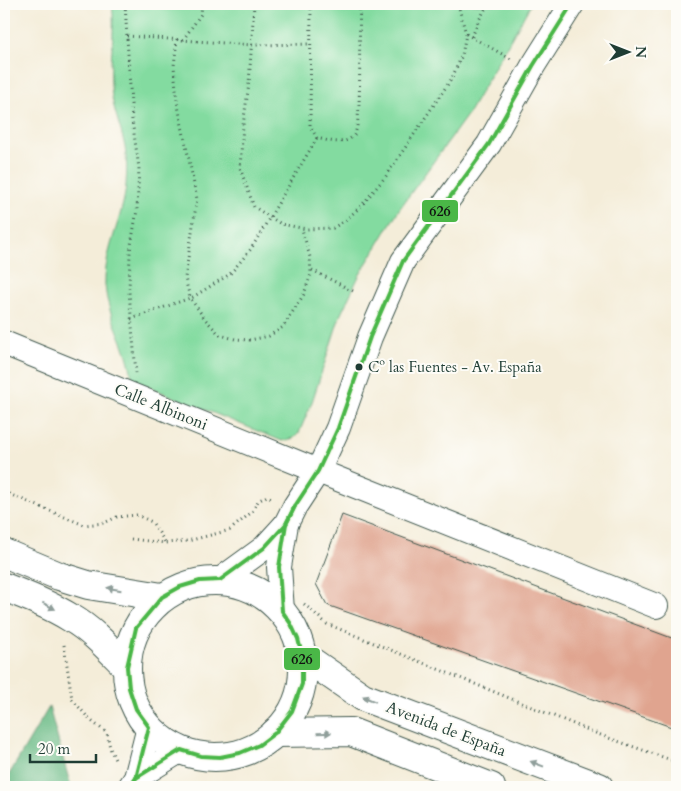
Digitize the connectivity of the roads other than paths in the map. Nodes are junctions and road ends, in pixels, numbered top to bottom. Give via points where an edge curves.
1 (572, 4) edge
2 (4, 343) edge
3 (318, 471) junction
4 (290, 515) junction
5 (4, 553) edge
6 (220, 580) junction
7 (4, 587) edge
8 (162, 597) junction
9 (291, 606) junction
10 (656, 606) dead end
11 (302, 655) junction
12 (127, 667) junction
13 (148, 727) junction
14 (275, 733) junction
15 (182, 750) junction
16 (133, 782) edge
17 (491, 787) edge
18 (599, 787) edge

1 - 3 street via 489,144 403,262
2 - 3 street, Calle Albinoni
3 - 4 street
3 - 10 street, Calle Albinoni
4 - 6 street via 264,548
4 - 9 street via 279,567
8 -> 5 main road via 88,585
6 - 8 main road via 200,581
6 - 9 main road via 243,585
7 -> 12 main road via 73,618
8 - 12 main road via 136,628
9 - 11 main road via 291,624
11 - 14 main road via 302,684 292,711
18 -> 11 main road, Avenida de España via 363,697
12 - 13 main road via 136,709
13 - 15 main road
13 - 16 street
14 - 15 main road via 246,751 220,757
14 -> 17 main road via 351,732
15 - 16 street

